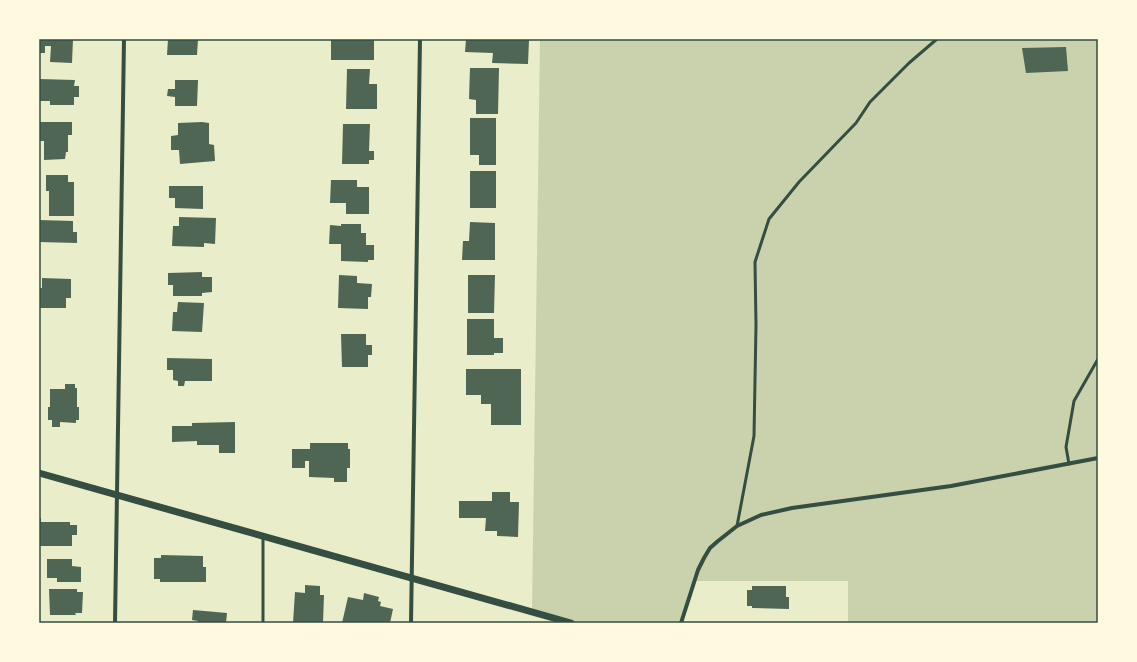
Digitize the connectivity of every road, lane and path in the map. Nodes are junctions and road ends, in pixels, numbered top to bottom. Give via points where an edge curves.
1 (124, 39) edge
2 (420, 39) edge
3 (937, 39) edge
4 (1098, 359) edge
5 (1098, 458) edge
6 (1069, 464) junction
7 (39, 473) edge
8 (117, 495) junction
9 (737, 526) junction
10 (263, 536) junction
11 (411, 578) junction
12 (558, 621) edge
13 (115, 623) edge
14 (262, 623) edge
15 (410, 623) edge
16 (571, 623) edge
17 (681, 623) edge

1 - 8 street
2 - 11 street
3 - 9 lane via 870,102 856,123 799,182 769,219 755,262 754,436
4 - 6 lane via 1074,401 1066,447
5 - 6 street
6 - 9 street via 951,486 792,508 761,515
7 - 8 street
8 - 10 street
8 - 13 street
9 - 17 street via 718,541 704,558
10 - 11 street
10 - 14 lane
11 - 12 street
11 - 15 street
12 - 16 street

